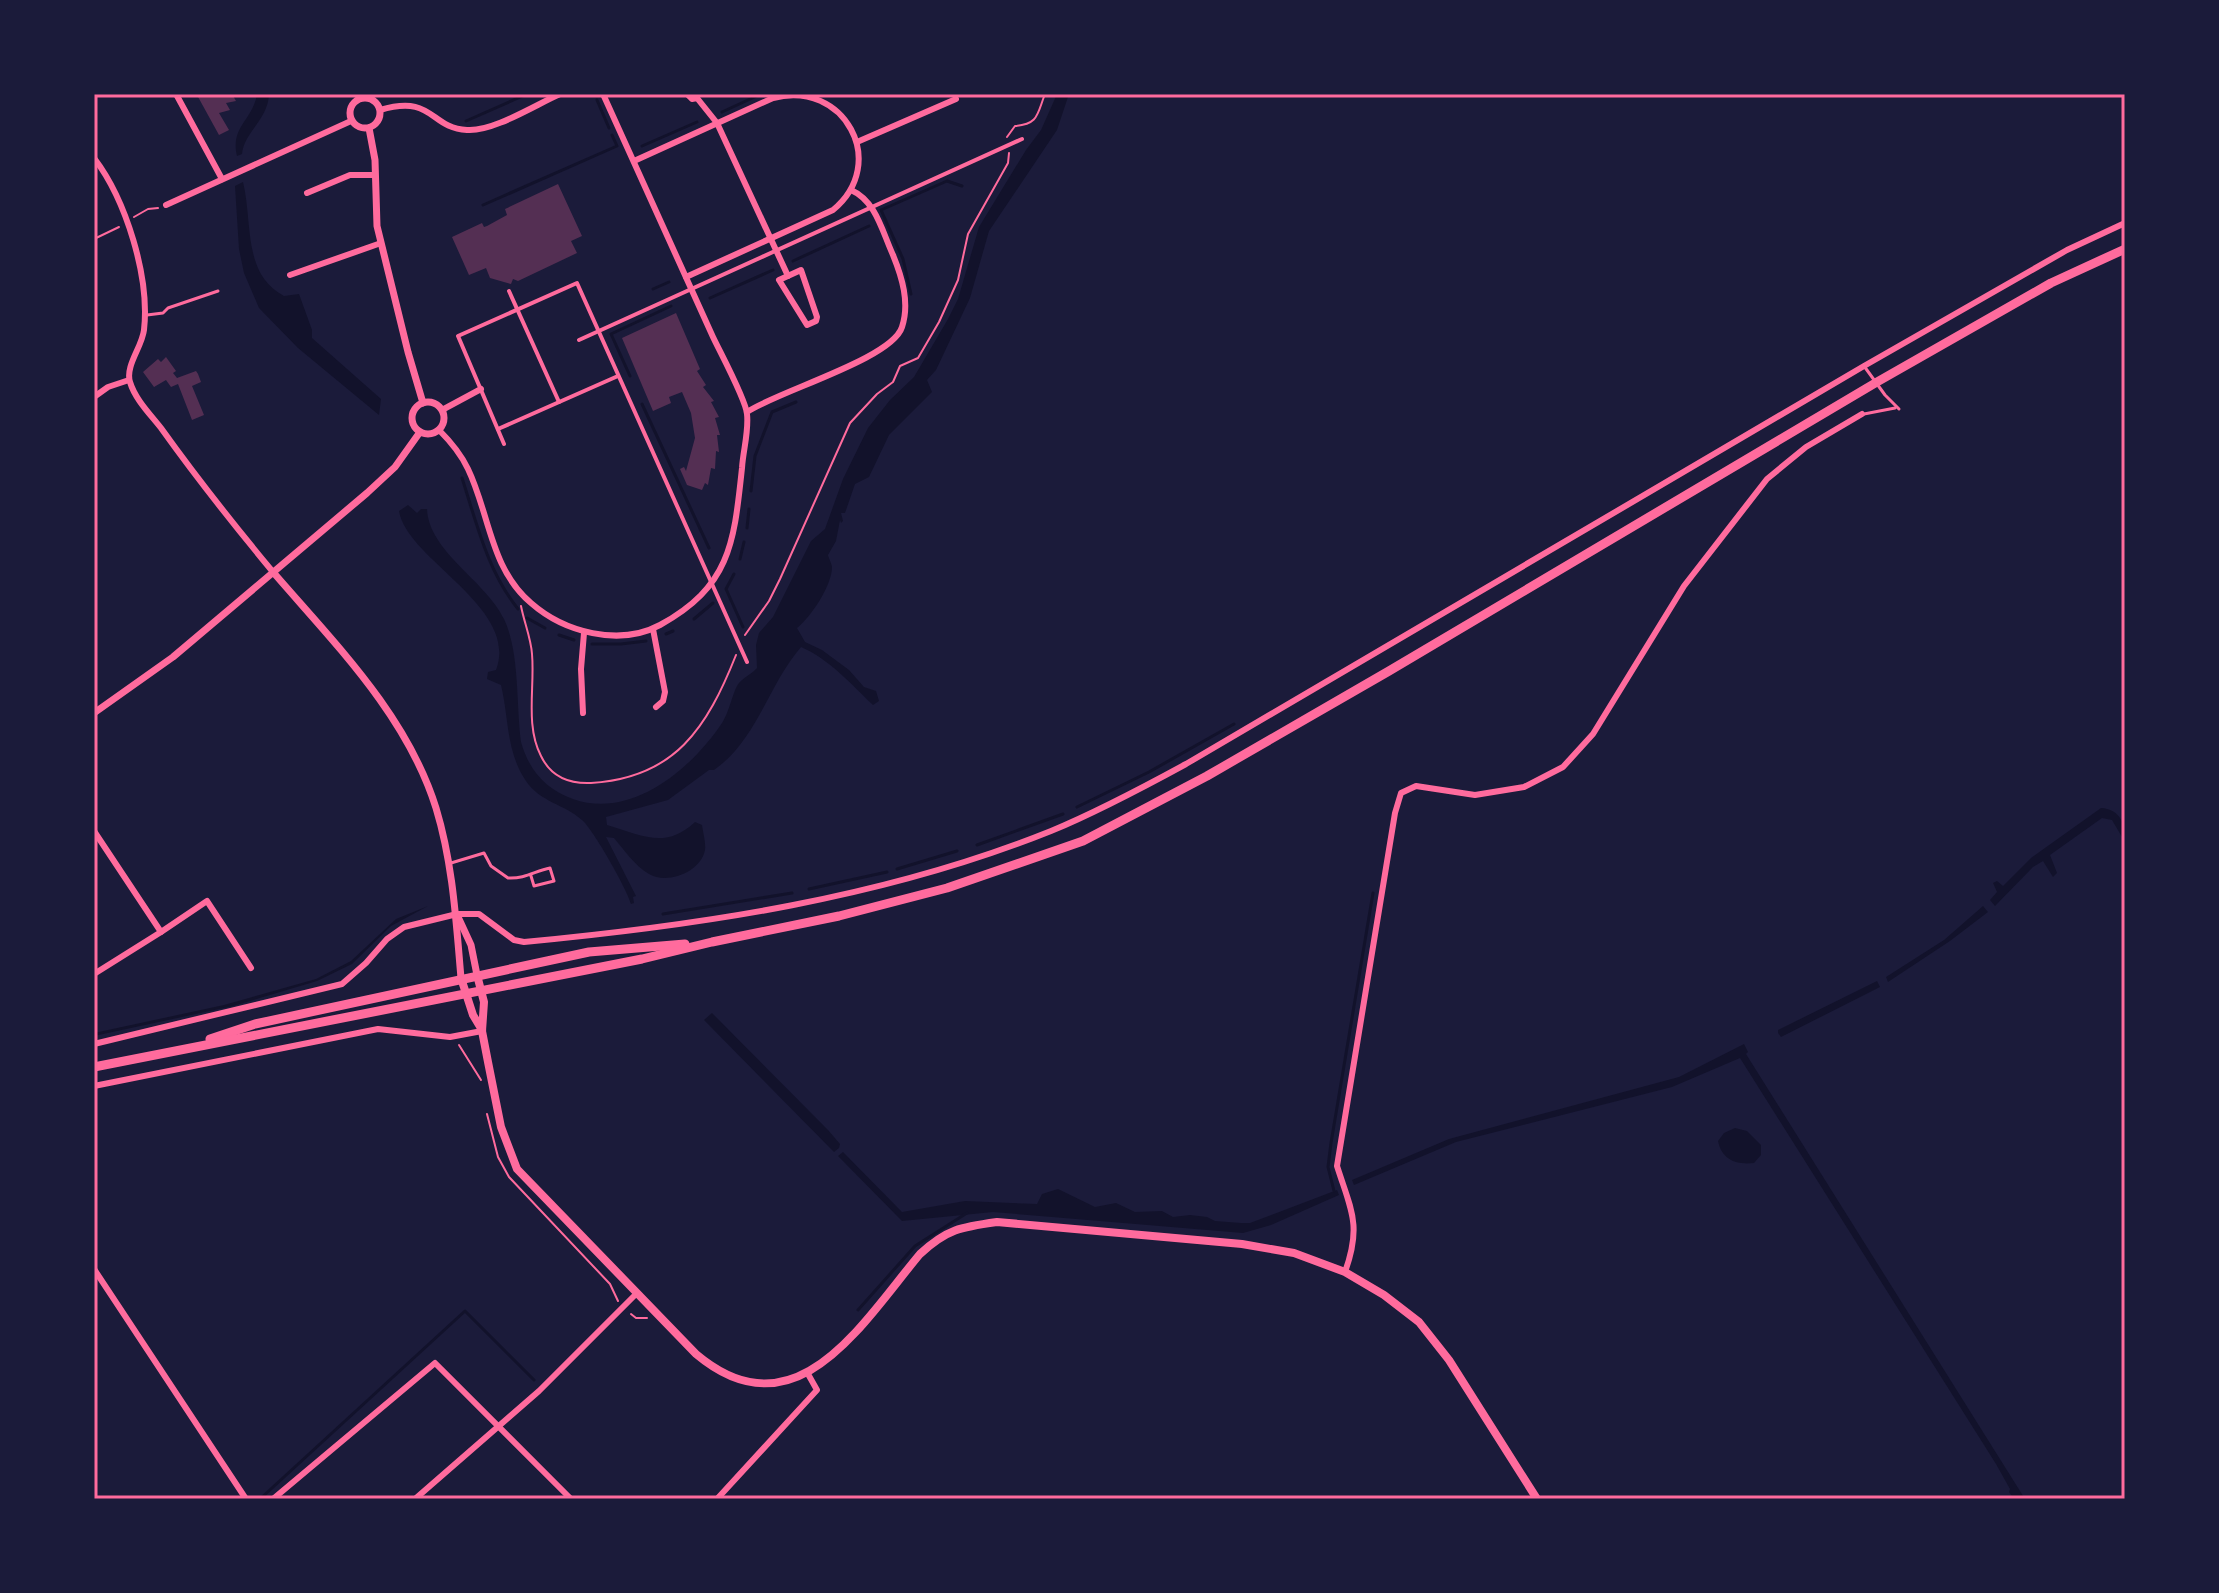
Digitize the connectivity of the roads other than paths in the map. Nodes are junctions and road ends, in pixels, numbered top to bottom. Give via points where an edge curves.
1 (176, 94) edge
2 (560, 94) edge
3 (603, 94) edge
4 (687, 94) edge
5 (360, 96) edge
6 (698, 96) edge
7 (956, 99) dead end
8 (380, 110) junction
9 (351, 121) junction
10 (717, 123) junction
11 (369, 128) junction
12 (1022, 139) dead end
13 (857, 142) junction
14 (94, 158) edge
15 (634, 161) junction
16 (374, 175) junction
17 (222, 179) junction
18 (851, 190) junction
19 (307, 193) dead end
20 (166, 205) road end
21 (872, 207) junction
22 (2125, 223) edge
23 (770, 240) junction
24 (381, 243) junction
25 (2125, 249) edge
26 (777, 250) junction
27 (290, 275) dead end
28 (788, 276) junction
29 (686, 277) junction
30 (692, 289) junction
31 (218, 291) dead end
32 (509, 291) dead end
33 (517, 310) junction
34 (145, 315) junction
35 (598, 331) junction
36 (579, 340) dead end
37 (1864, 366) junction
38 (618, 376) junction
39 (129, 380) junction
40 (1877, 382) junction
41 (481, 389) junction
42 (94, 397) edge
43 (559, 402) junction
44 (423, 403) junction
45 (442, 410) junction
46 (747, 412) junction
47 (1862, 414) joint
48 (498, 429) junction
49 (439, 430) junction
50 (420, 432) junction
51 (504, 444) dead end
52 (273, 572) junction
53 (712, 584) junction
54 (653, 629) junction
55 (584, 633) junction
56 (747, 662) dead end
57 (656, 707) dead end
58 (94, 713) edge
59 (583, 713) dead end
60 (94, 831) edge
61 (449, 864) junction
62 (531, 876) junction
63 (457, 914) junction
64 (161, 932) junction
65 (712, 942) junction
66 (251, 968) dead end
67 (94, 974) edge
68 (477, 975) junction
69 (461, 978) junction
70 (481, 990) junction
71 (466, 993) junction
72 (482, 1031) junction
73 (94, 1044) edge
74 (185, 1047) junction
75 (94, 1067) edge
76 (94, 1086) edge
77 (94, 1269) edge
78 (1345, 1272) junction
79 (636, 1294) junction
80 (808, 1374) junction
81 (497, 1427) junction
82 (246, 1499) edge
83 (273, 1499) edge
84 (415, 1499) edge
85 (571, 1499) edge
86 (717, 1499) edge
87 (1537, 1499) edge

1 - 17 street
2 - 8 street via 476,130 455,128 414,105
3 - 15 street
4 - 6 street via 692,99
5 - 8 street via 373,100
5 - 9 street via 351,105
6 - 10 street
7 - 13 street
8 - 11 street via 378,121
9 - 11 street
9 - 17 street
10 - 13 street via 773,98 807,96 837,111
10 - 15 street
10 - 23 street
11 - 16 street
12 - 21 street
13 - 18 street via 858,168
14 - 34 street via 130,220
15 - 29 street
16 - 19 street via 350,175
16 - 24 street
17 - 20 street
18 - 21 street
18 - 23 street via 826,215
21 - 26 street
21 - 46 street via 902,281 902,329 867,358
22 - 37 street via 2067,250
23 - 26 street
23 - 29 street
24 - 27 street
24 - 44 street
25 - 40 main road via 2051,283
26 - 28 street
26 - 30 street
28 - 28 street via 779,280 803,322 812,324 817,317 801,270
29 - 30 street
30 - 35 street
30 - 46 street
31 - 34 lane
32 - 33 street
33 - 35 street via 577,283
33 - 41 street via 458,336
33 - 43 street
34 - 39 street
35 - 36 street
35 - 38 street
37 - 40 lane
37 - 63 street via 1186,764 1026,841 925,874 804,902 597,935 524,942 479,914
38 - 43 street
38 - 53 street
39 - 42 street
39 - 52 street
40 - 47 lane via 1899,409
40 - 65 main road via 1389,671 1083,841 947,888
41 - 45 street
41 - 48 street
43 - 48 street
44 - 45 street
44 - 50 street via 413,416
45 - 49 street
46 - 53 street via 731,546
47 - 78 street via 1806,447 1767,479 1684,586 1593,734 1563,767 1524,787 1475,795 1416,786 1401,793 1337,1166 1353,1221 1354,1247
48 - 51 street
49 - 50 street
49 - 55 street via 469,470 492,546 517,590 550,618
50 - 52 street via 395,467
52 - 58 street via 173,657
52 - 61 street via 400,728 435,807
53 - 54 street via 685,611
53 - 56 street
54 - 55 street
54 - 57 street via 665,692
55 - 59 street
60 - 64 street
61 - 62 lane via 484,853 503,876
61 - 63 street
62 - 62 lane via 534,886 554,881 550,868
63 - 68 street
63 - 69 street
63 - 73 street via 404,927 342,984
64 - 66 street via 207,901
64 - 67 street
65 - 68 main road via 589,952
65 - 70 main road
68 - 69 main road
68 - 70 main road
69 - 71 main road
69 - 74 main road via 255,1024
70 - 71 main road
70 - 72 main road
71 - 72 main road
71 - 74 main road
72 - 76 street via 450,1037 378,1029
72 - 79 main road via 501,1127 517,1169
74 - 75 main road
77 - 82 street
78 - 80 main road via 1294,1253 1242,1244 997,1222 957,1228 920,1254 836,1353
78 - 87 main road via 1419,1322
79 - 80 main road via 696,1354 723,1373 763,1383
79 - 81 street
80 - 86 street via 817,1390
81 - 83 street via 435,1363
81 - 84 street
81 - 85 street

